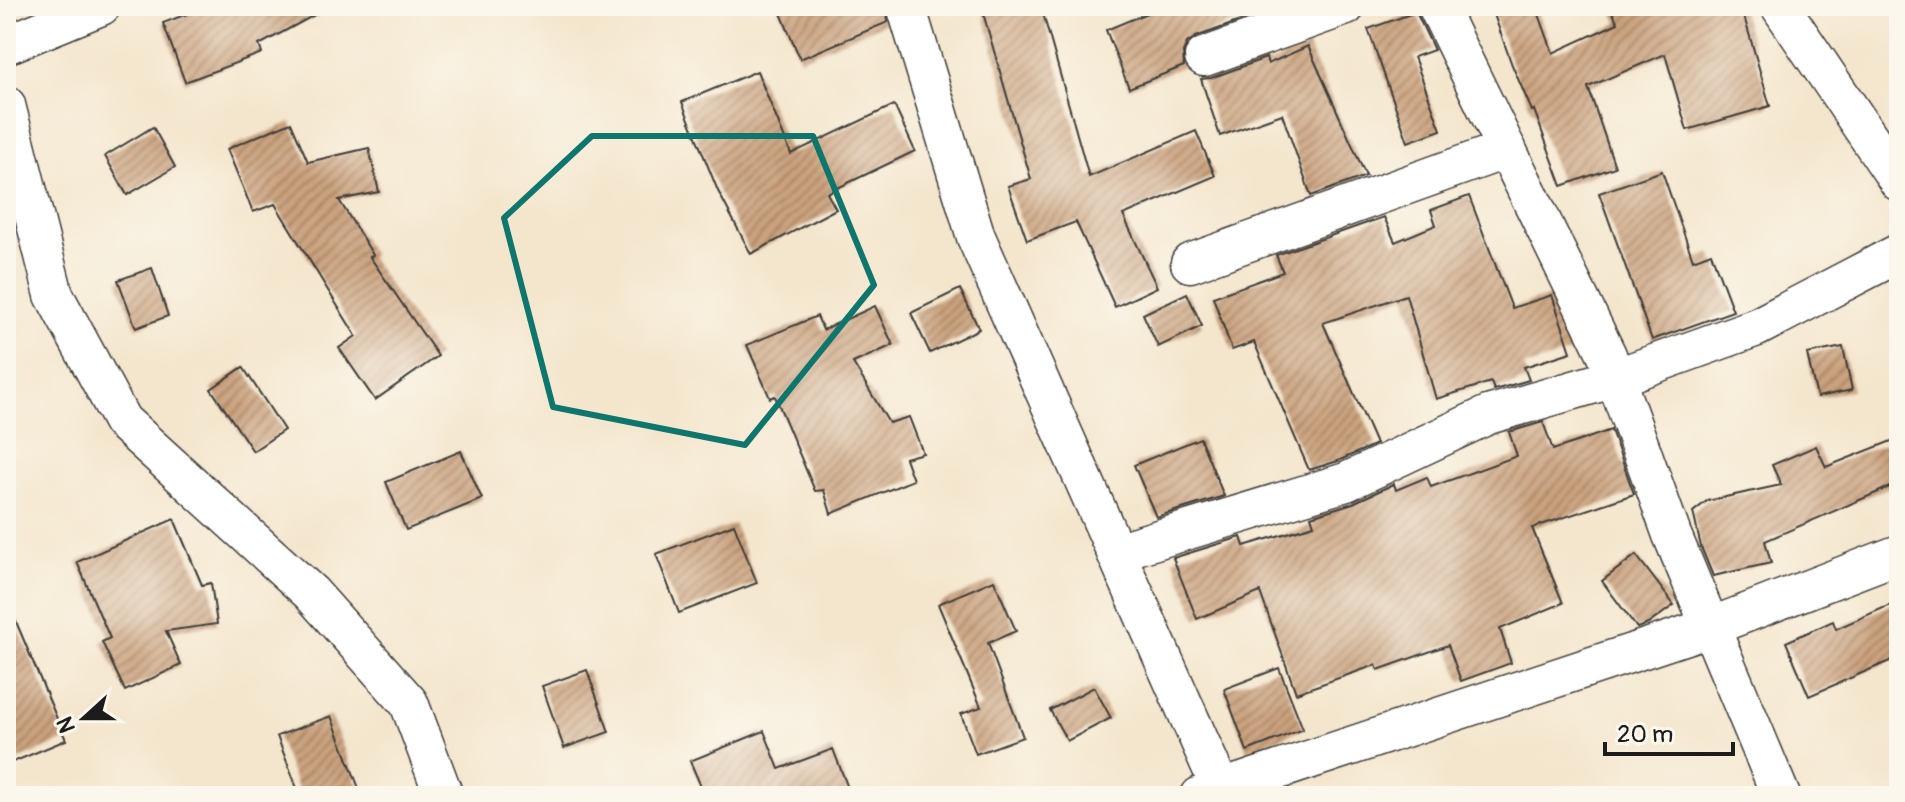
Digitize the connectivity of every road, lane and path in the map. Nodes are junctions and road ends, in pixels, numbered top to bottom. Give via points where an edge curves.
1 (101, 6) edge
2 (906, 6) edge
3 (1346, 6) edge
4 (1437, 6) edge
5 (1780, 6) edge
6 (6, 45) edge
7 (1204, 57) dead end
8 (6, 105) edge
9 (1507, 149) junction
10 (1899, 182) edge
11 (1899, 253) edge
12 (1190, 263) dead end
13 (1615, 378) junction
14 (1116, 552) junction
15 (1899, 554) edge
16 (1710, 627) junction
17 (1215, 794) edge
18 (444, 796) edge
19 (1781, 796) edge

1 - 6 street
2 - 14 street via 976,237
3 - 7 street
4 - 9 street
5 - 10 street
8 - 18 street via 54,295 122,421 311,593 409,703
9 - 12 street
9 - 13 street
11 - 13 street via 1757,327
13 - 14 street via 1488,415 1346,482
13 - 16 street
14 - 17 street
15 - 16 street
16 - 17 street
16 - 19 street

